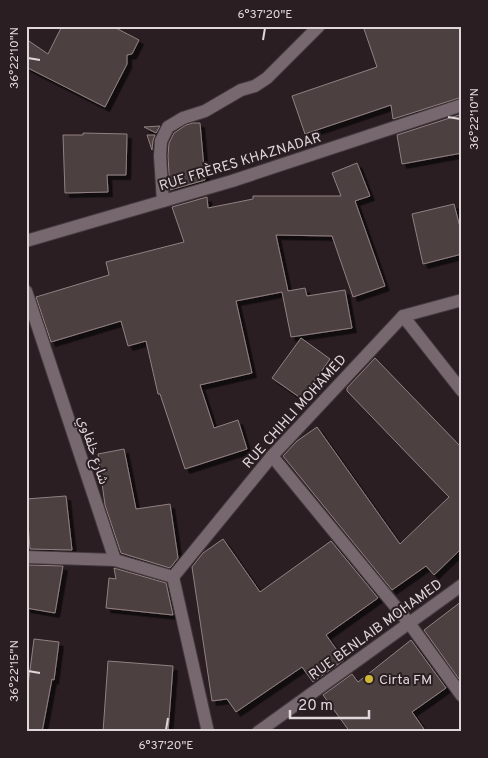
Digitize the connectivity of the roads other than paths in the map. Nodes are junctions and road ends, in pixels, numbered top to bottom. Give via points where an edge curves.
1 (319, 26) edge
2 (462, 106) edge
3 (164, 201) junction
4 (26, 241) edge
5 (26, 292) edge
6 (462, 300) edge
7 (403, 316) junction
8 (462, 391) edge
9 (272, 456) junction
10 (26, 557) edge
11 (115, 560) junction
12 (173, 577) junction
13 (462, 585) edge
14 (409, 623) junction
15 (462, 696) edge
16 (208, 732) edge
17 (258, 732) edge

1 - 3 street via 267,78 168,127 161,141 160,156
2 - 3 street, RUE FRÈRES KHAZNADAR
3 - 4 street, RUE FRÈRES KHAZNADAR
5 - 11 street, شارع خلفاوي
6 - 7 street
7 - 8 street
7 - 9 street, RUE CHIHLI MOHAMED
9 - 12 street, RUE CHIHLI MOHAMED
9 - 14 street
10 - 11 street
11 - 12 street
12 - 16 street
13 - 14 street, RUE BENLAIB MOHAMED
14 - 15 street
14 - 17 street, RUE BENLAIB MOHAMED

